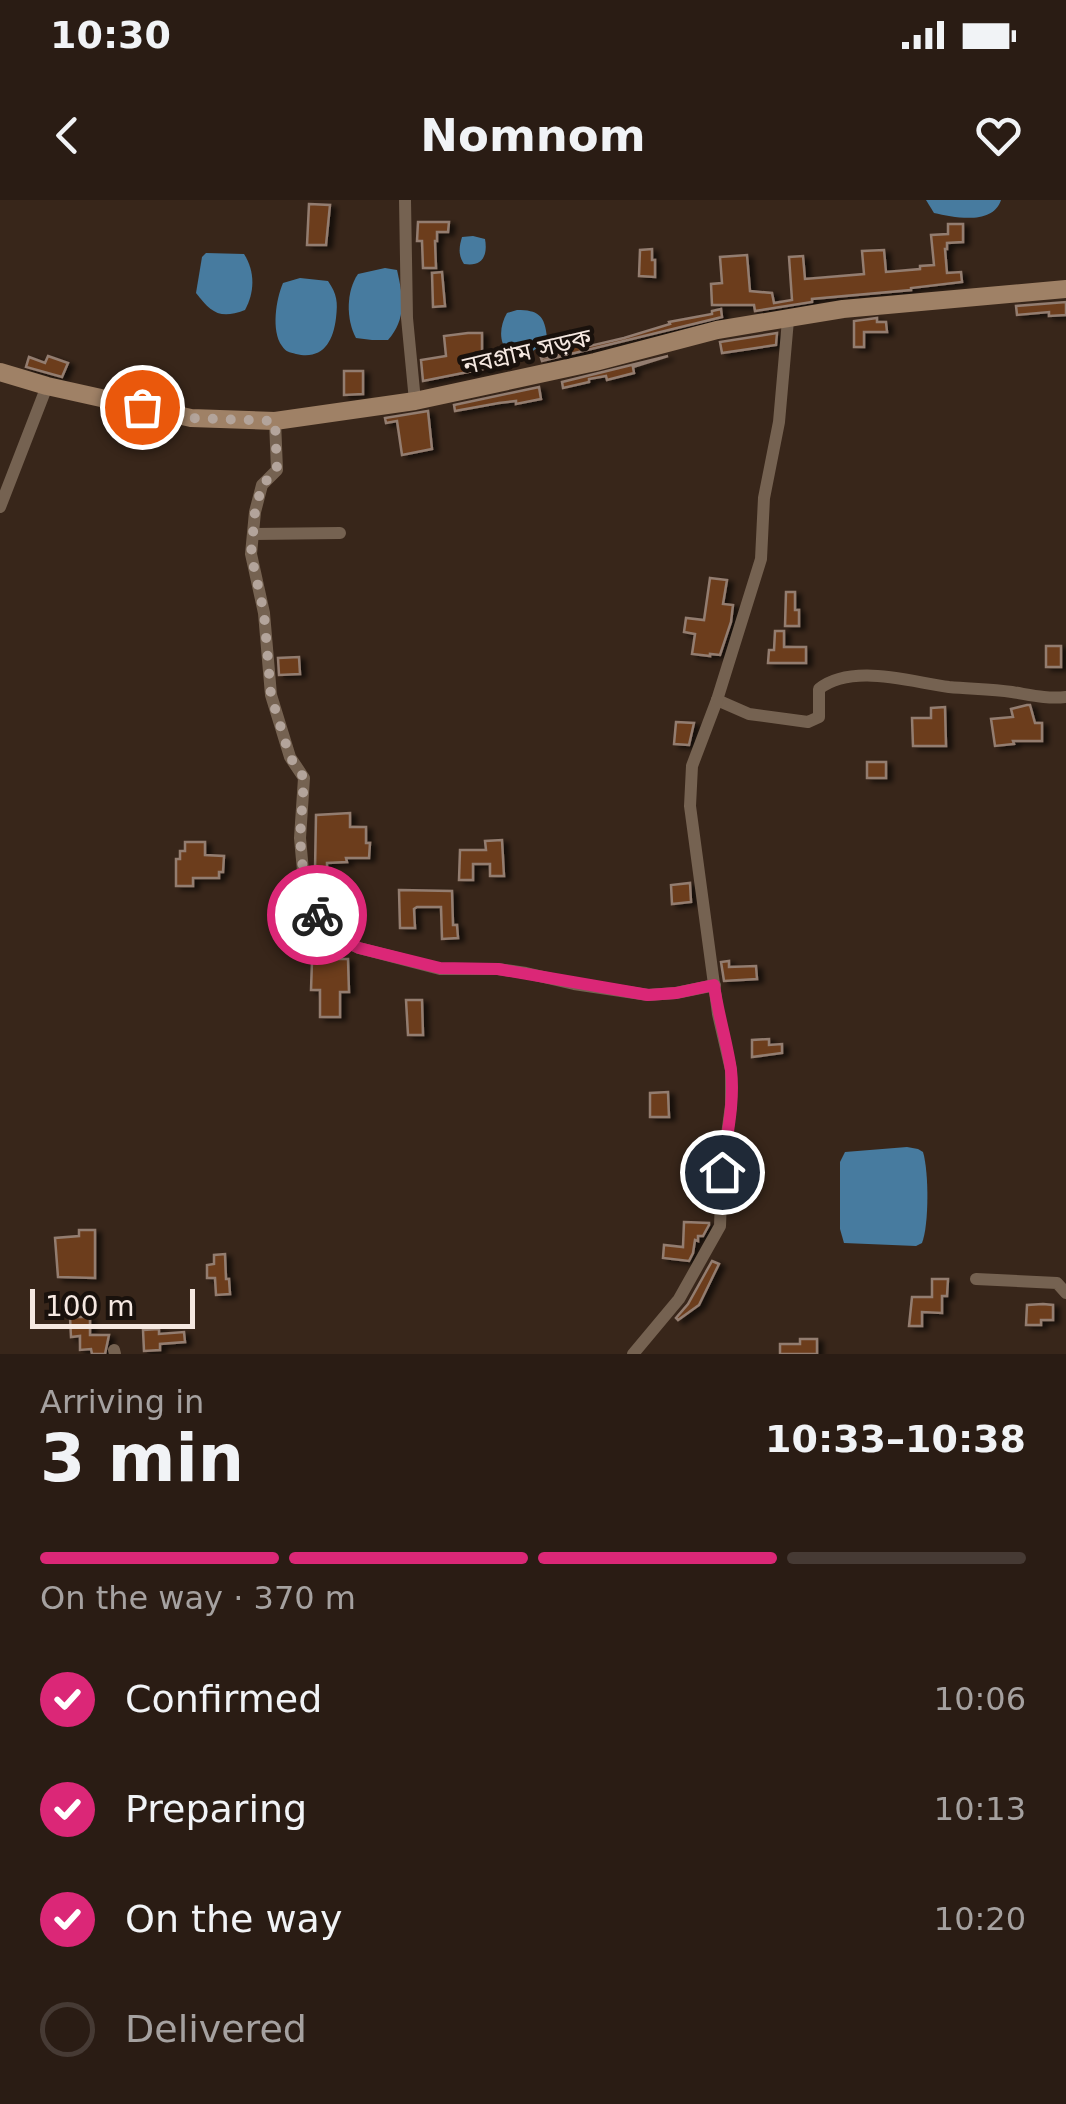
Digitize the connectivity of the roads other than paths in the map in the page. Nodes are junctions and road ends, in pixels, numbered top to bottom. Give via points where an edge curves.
1 (406, 200) edge
2 (1066, 289) edge
3 (788, 320) junction
4 (0, 372) edge
5 (48, 386) junction
6 (415, 402) junction
7 (275, 421) junction
8 (0, 507) edge
9 (340, 533) dead end
10 (253, 534) junction
11 (1066, 697) edge
12 (717, 700) junction
13 (714, 985) junction
14 (976, 1279) dead end
15 (1066, 1293) edge
16 (634, 1354) edge

1 - 6 street
2 - 3 main road, নবগ্রাম সড়ক
3 - 6 main road, নবগ্রাম সড়ক via 717,330
3 - 12 street via 761,560
4 - 5 main road, নবগ্রাম সড়ক
5 - 7 main road, নবগ্রাম সড়ক via 191,418
5 - 8 street
6 - 7 main road, নবগ্রাম সড়ক
7 - 10 street via 277,470 262,485
9 - 10 street
10 - 13 street via 271,696 290,757 304,778 304,882 327,932 359,948 440,968 498,969 648,995
11 - 12 street via 852,676 819,690 819,717 813,721 749,714
12 - 13 street via 692,766 690,806
13 - 16 street via 731,1070 720,1226 679,1299
14 - 15 street via 1057,1283

